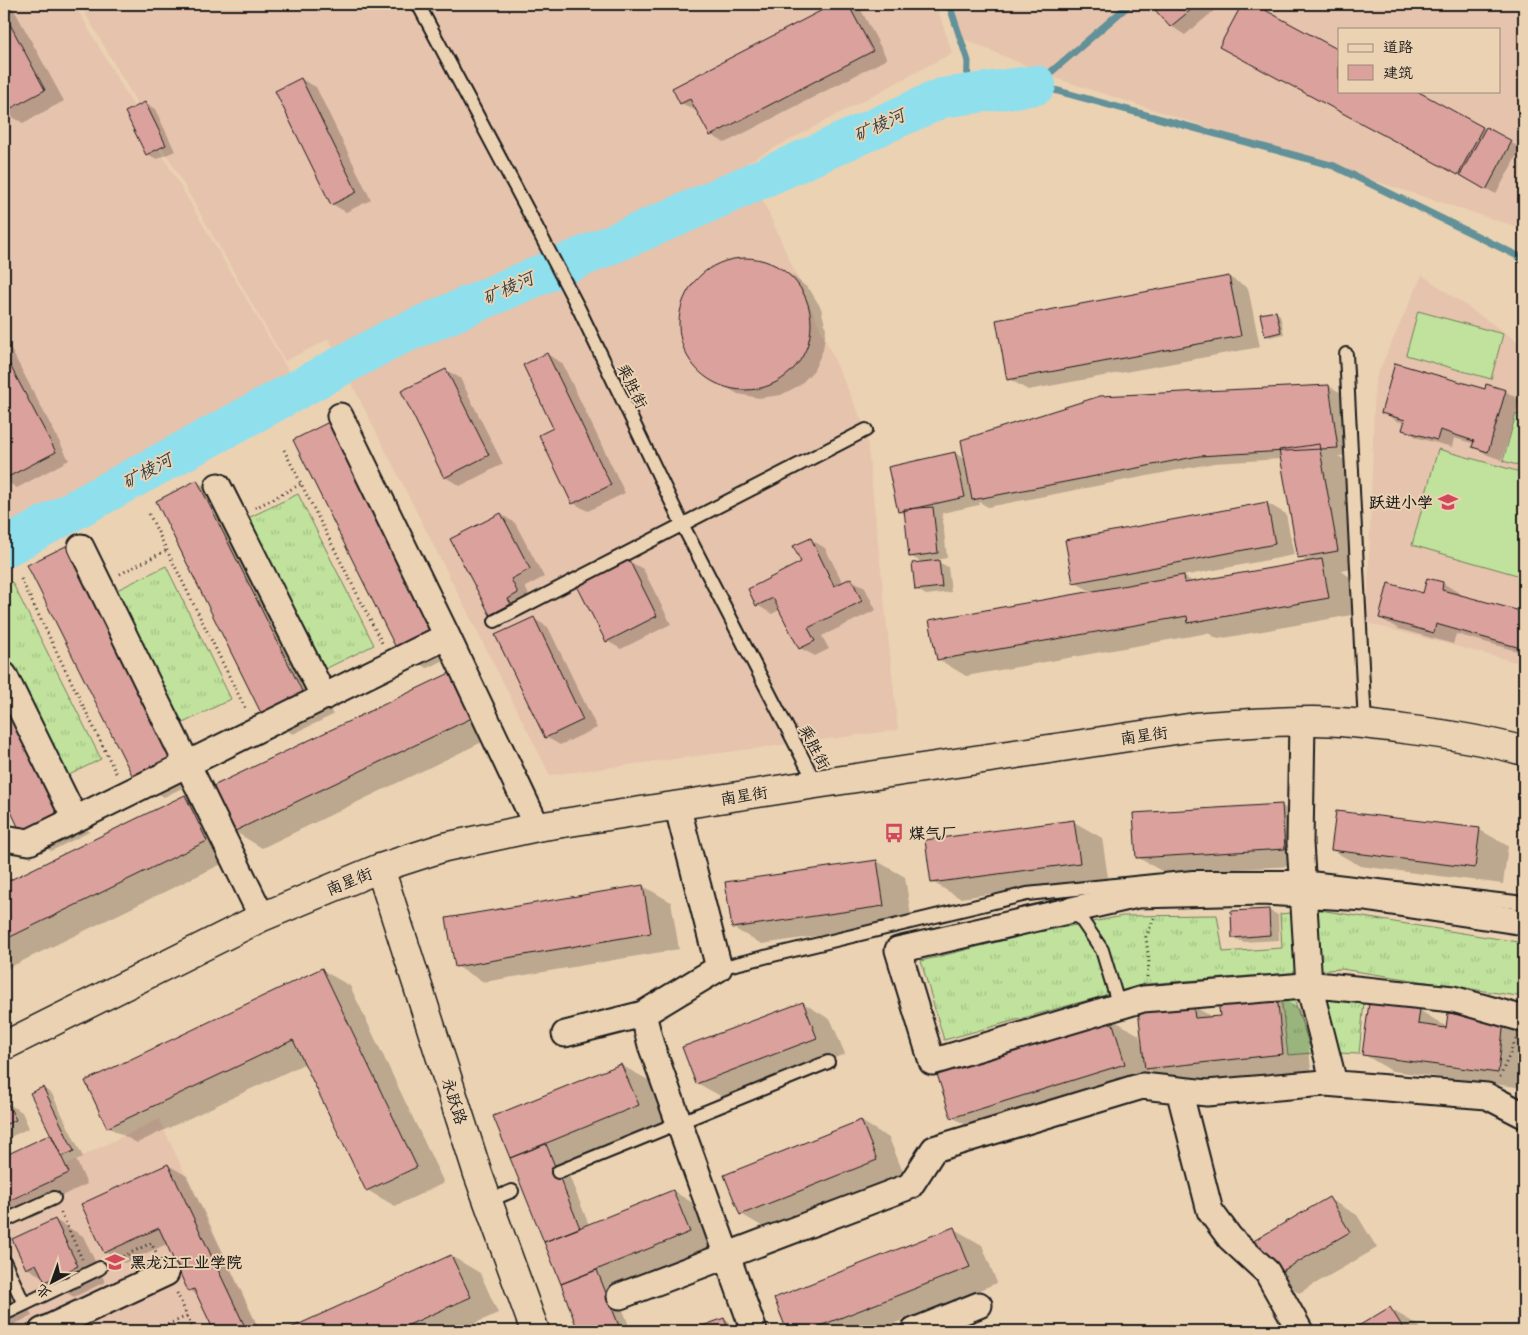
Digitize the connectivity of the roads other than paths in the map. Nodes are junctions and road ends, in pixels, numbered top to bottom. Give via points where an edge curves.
1 (418, 4) edge
2 (1346, 354) dead end
3 (340, 416) dead end
4 (866, 430) dead end
5 (218, 486) dead end
6 (682, 524) junction
7 (81, 547) dead end
8 (495, 621) dead end
9 (448, 636) junction
10 (4, 675) edge
11 (324, 697) junction
12 (1302, 722) junction
13 (1365, 724) junction
14 (1524, 751) edge
15 (187, 764) junction
16 (816, 784) junction
17 (677, 805) junction
18 (75, 819) junction
19 (537, 827) junction
20 (4, 838) edge
21 (380, 868) junction
22 (1302, 885) junction
23 (1524, 903) edge
24 (1074, 909) junction
25 (262, 917) junction
26 (1524, 922) edge
27 (874, 931) junction
28 (899, 950) junction
29 (719, 968) junction
30 (1309, 986) junction
31 (1119, 1006) junction
32 (643, 1014) junction
33 (1524, 1019) edge
34 (565, 1034) dead end
35 (4, 1046) edge
36 (828, 1062) dead end
37 (1334, 1083) junction
38 (1178, 1090) junction
39 (1524, 1114) edge
40 (679, 1122) junction
41 (558, 1172) dead end
42 (54, 1198) road end
43 (4, 1221) edge
44 (726, 1255) junction
45 (4, 1261) edge
46 (94, 1271) road end
47 (166, 1273) dead end
48 (620, 1296) dead end
49 (24, 1304) junction
50 (979, 1305) dead end
51 (4, 1314) edge
52 (42, 1331) edge
53 (535, 1331) edge
54 (754, 1331) edge
55 (914, 1331) edge
56 (1300, 1331) edge

1 - 6 lane, 乘胜街 via 578,309
2 - 13 lane
3 - 9 street
4 - 6 lane
5 - 11 street
6 - 8 lane
6 - 16 lane, 乘胜街
7 - 15 street
9 - 11 street
9 - 19 street
10 - 18 street
11 - 15 street
12 - 13 street, 南星街
12 - 16 street, 南星街 via 1196,727
12 - 22 street
13 - 14 street, 南星街 via 1434,732
15 - 18 street
15 - 25 street
16 - 17 street, 南星街
17 - 19 street, 南星街
17 - 29 street
18 - 20 street via 30,842
19 - 21 street, 南星街 via 446,847
21 - 25 street, 南星街
21 - 53 street, 永跃路 via 500,1196
22 - 23 lane
22 - 24 street via 1263,892 1137,895
22 - 26 street
22 - 27 lane via 1193,877 1027,894
22 - 30 street
24 - 28 street
24 - 31 lane via 1102,950
25 - 35 street, 南星街
27 - 28 lane
27 - 29 lane
28 - 31 street via 932,1062
29 - 32 street
30 - 31 street via 1143,999
30 - 33 street via 1453,999
30 - 37 street
32 - 34 street
32 - 40 street via 651,1046
36 - 40 lane
37 - 38 street via 1207,1093
37 - 39 street via 1487,1096
38 - 44 street via 1142,1086 934,1149 910,1186
38 - 56 street via 1210,1212 1230,1238 1267,1272
40 - 41 lane
40 - 44 street
42 - 43 lane
44 - 48 street
44 - 54 street
45 - 49 lane
46 - 49 lane
47 - 52 street
49 - 51 lane
50 - 55 street

